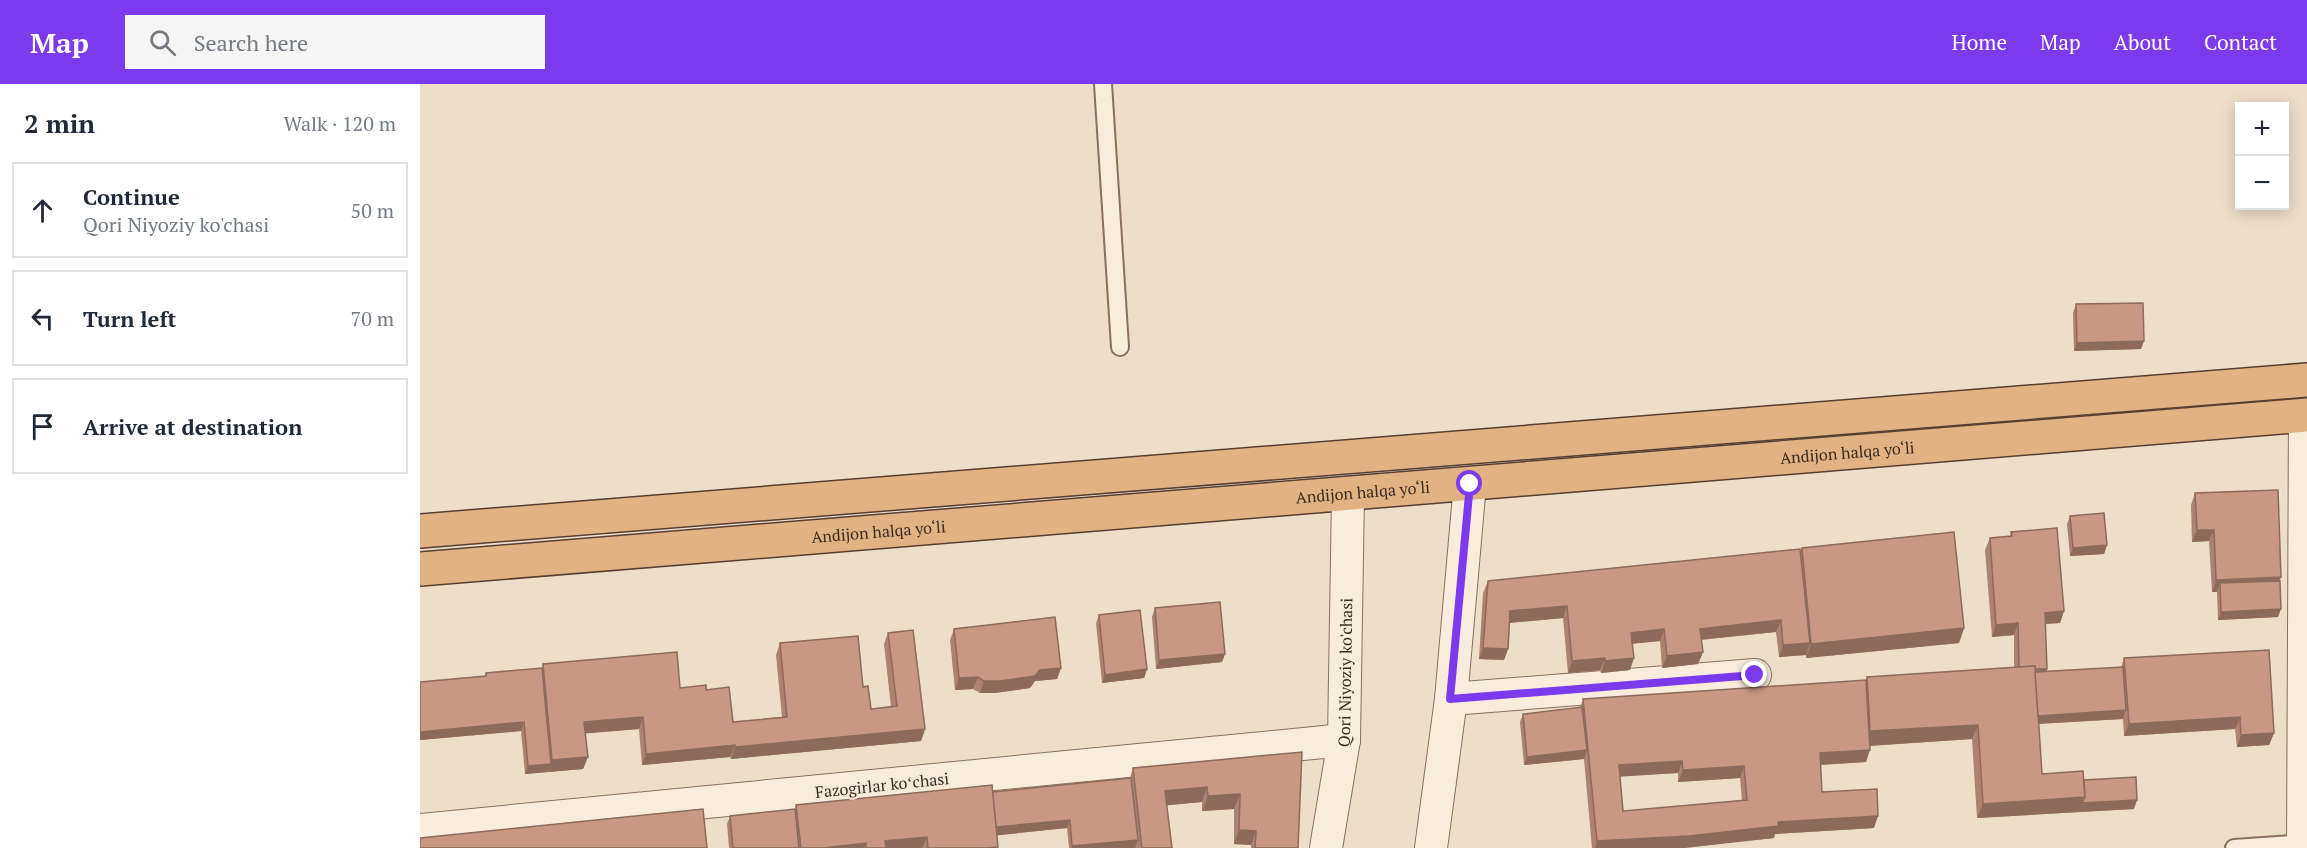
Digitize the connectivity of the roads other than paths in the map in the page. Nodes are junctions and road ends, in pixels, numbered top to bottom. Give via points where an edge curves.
1 (1103, 84) edge
2 (1120, 347) dead end
3 (2306, 378) edge
4 (2306, 415) edge
5 (1470, 484) junction
6 (1348, 494) junction
7 (420, 531) edge
8 (420, 569) edge
9 (2306, 635) edge
10 (1755, 675) dead end
11 (1450, 699) junction
12 (1344, 740) junction
13 (420, 830) edge
14 (2305, 844) edge
15 (1326, 848) edge
16 (1431, 848) edge
17 (2234, 848) edge

1 - 2 lane
3 - 7 highway
4 - 5 highway, Andijon halqa yo‘li
4 - 9 street
5 - 6 highway, Andijon halqa yo‘li
5 - 11 street
6 - 8 highway, Andijon halqa yo‘li
6 - 12 street, Qori Niyoziy ko'chasi
9 - 14 street
10 - 11 street
11 - 16 street
12 - 13 street, Fazogirlar koʻchasi
12 - 15 street, Qori Niyoziy ko'chasi
14 - 17 lane

